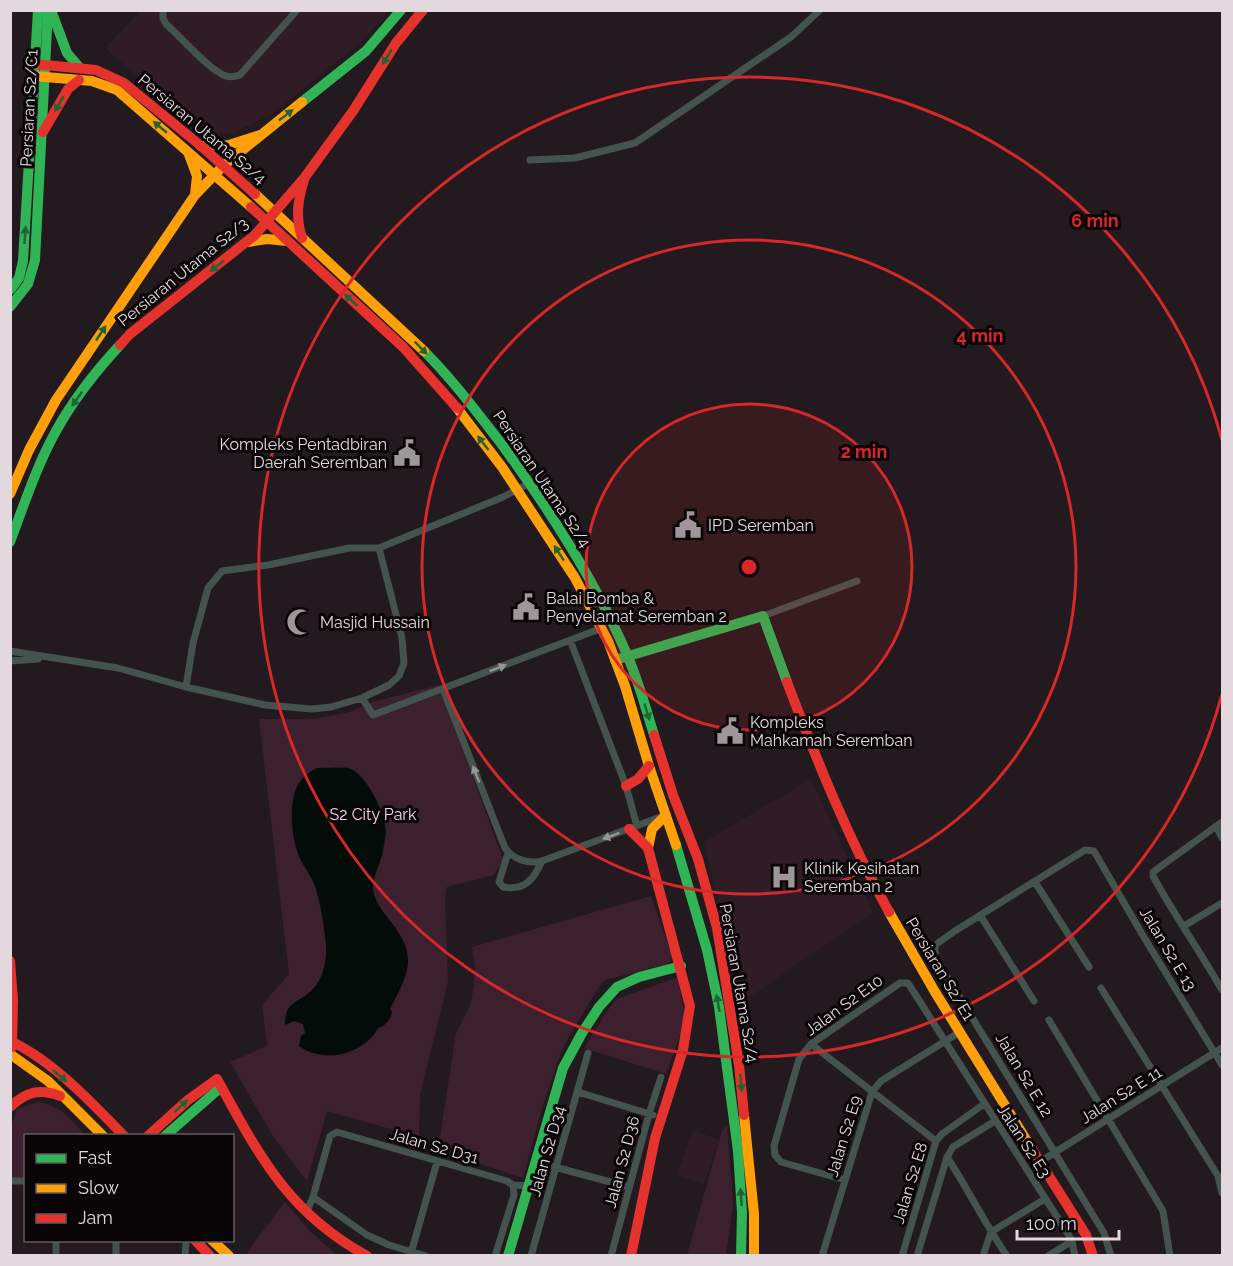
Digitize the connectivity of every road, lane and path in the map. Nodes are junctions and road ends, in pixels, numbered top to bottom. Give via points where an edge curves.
1 (38, 10) edge
2 (50, 10) edge
3 (163, 10) edge
4 (297, 10) edge
5 (401, 10) edge
6 (423, 10) edge
7 (820, 10) edge
8 (41, 64) junction
9 (79, 67) junction
10 (40, 77) junction
11 (80, 80) junction
12 (43, 132) junction
13 (260, 135) junction
14 (201, 146) junction
15 (187, 149) junction
16 (530, 160) dead end
17 (224, 165) junction
18 (215, 174) junction
19 (305, 177) junction
20 (195, 195) junction
21 (274, 212) junction
22 (266, 221) junction
23 (302, 239) junction
24 (287, 241) junction
25 (248, 242) junction
26 (10, 290) edge
27 (10, 307) edge
28 (530, 483) junction
29 (518, 489) junction
30 (10, 494) edge
31 (10, 542) edge
32 (379, 548) junction
33 (586, 572) junction
34 (575, 578) junction
35 (857, 581) dead end
36 (763, 616) junction
37 (602, 628) junction
38 (570, 640) junction
39 (10, 651) edge
40 (628, 657) junction
41 (49, 658) junction
42 (615, 660) junction
43 (10, 661) edge
44 (186, 687) junction
45 (443, 689) junction
46 (362, 698) junction
47 (649, 766) junction
48 (626, 786) junction
49 (673, 795) junction
50 (666, 815) junction
51 (1219, 824) edge
52 (633, 827) junction
53 (1222, 838) edge
54 (648, 848) junction
55 (508, 853) junction
56 (542, 861) junction
57 (1035, 882) junction
58 (1222, 903) edge
59 (980, 915) junction
60 (1184, 926) junction
61 (10, 960) edge
62 (681, 966) junction
63 (1089, 967) dead end
64 (1220, 978) edge
65 (1101, 988) dead end
66 (1222, 990) edge
67 (1034, 1001) dead end
68 (1049, 1020) dead end
69 (960, 1032) junction
70 (12, 1042) edge
71 (946, 1042) junction
72 (811, 1044) junction
73 (1222, 1048) edge
74 (1215, 1052) junction
75 (588, 1053) dead end
76 (11, 1054) edge
77 (10, 1060) edge
78 (1222, 1065) edge
79 (661, 1077) dead end
80 (219, 1083) junction
81 (1162, 1085) junction
82 (578, 1092) junction
83 (872, 1092) junction
84 (66, 1098) junction
85 (984, 1104) junction
86 (10, 1107) edge
87 (649, 1114) junction
88 (660, 1118) junction
89 (1109, 1119) junction
90 (995, 1121) junction
91 (101, 1134) edge
92 (122, 1134) edge
93 (150, 1134) edge
94 (167, 1134) edge
95 (936, 1141) junction
96 (1056, 1152) junction
97 (947, 1156) junction
98 (437, 1161) junction
99 (1041, 1161) junction
100 (536, 1162) junction
101 (556, 1168) junction
102 (845, 1180) junction
103 (513, 1185) junction
104 (529, 1186) junction
105 (629, 1187) junction
106 (1222, 1193) edge
107 (313, 1197) junction
108 (1045, 1199) junction
109 (307, 1211) junction
110 (991, 1232) junction
111 (1072, 1241) junction
112 (190, 1242) edge
113 (214, 1242) edge
114 (411, 1253) edge
115 (611, 1254) edge
116 (185, 1256) edge
117 (210, 1256) edge
118 (229, 1256) edge
119 (367, 1256) edge
120 (426, 1256) edge
121 (495, 1256) edge
122 (508, 1256) edge
123 (531, 1256) edge
124 (620, 1256) edge
125 (632, 1256) edge
126 (741, 1256) edge
127 (754, 1256) edge
128 (822, 1256) edge
129 (902, 1256) edge
130 (917, 1256) edge
131 (983, 1256) edge
132 (1007, 1256) edge
133 (1048, 1256) edge
134 (1076, 1256) edge
135 (1094, 1256) edge
136 (1111, 1256) edge
137 (1170, 1256) edge

1 - 8 main road, Persiaran S2/C1
2 - 8 main road, Persiaran S2/C1
2 - 9 main road via 67,53
3 - 4 street via 166,24 214,70 233,77 240,75
13 -> 5 main road, Persiaran Utama S2/3 via 366,51
6 -> 19 main road, Persiaran Utama S2/3 via 396,43
7 - 16 street via 791,37 635,143 575,158
8 - 9 main road, Persiaran Utama S2/4
8 - 10 main road, Persiaran S2/C1
9 - 14 main road, Persiaran Utama S2/4 via 124,83
10 - 11 main road, Persiaran Utama S2/4
10 - 12 main road, Persiaran S2/C1
26 -> 10 main road, Persiaran S2/C1 via 19,278 23,261
11 -> 12 main road via 68,89
15 -> 11 main road, Persiaran Utama S2/4 via 117,90
12 - 27 main road, Persiaran S2/C1 via 33,269 28,284
13 - 14 main road via 229,146
13 - 17 main road, Persiaran Utama S2/3
14 - 17 main road, Persiaran Utama S2/4
15 - 18 main road, Persiaran Utama S2/4
15 - 20 main road via 195,169
17 - 18 main road, Persiaran Utama S2/3
17 - 21 main road, Persiaran Utama S2/4
18 - 20 main road, Persiaran Utama S2/3
18 - 22 main road, Persiaran Utama S2/4
19 - 21 main road, Persiaran Utama S2/3
19 - 23 main road via 296,209
30 -> 20 main road, Persiaran Utama S2/3 via 56,399
21 - 22 main road, Persiaran Utama S2/3
21 - 23 main road, Persiaran Utama S2/4
22 - 24 main road, Persiaran Utama S2/4
22 - 25 main road, Persiaran Utama S2/3
23 -> 28 main road, Persiaran Utama S2/4 via 444,371
24 - 25 main road
29 -> 24 main road, Persiaran Utama S2/4 via 410,354
25 -> 31 main road, Persiaran Utama S2/3 via 130,334 101,365 56,431
28 - 29 street
28 - 33 main road, Persiaran Utama S2/4
29 - 32 street
34 -> 29 main road, Persiaran Utama S2/4
32 - 44 street via 349,548 222,571 208,588
32 - 46 street via 402,638 404,663 399,676 389,685
33 - 34 main road
33 - 40 main road, Persiaran Utama S2/4
34 - 37 main road, Persiaran Utama S2/4
35 - 36 street
36 - 40 main road
36 - 69 main road, Persiaran S2/E1 via 830,792 857,850
37 - 38 street
37 - 42 main road, Persiaran Utama S2/4
45 -> 38 street
38 - 48 street
39 - 41 street
40 - 42 main road
40 -> 49 main road, Persiaran Utama S2/4
41 - 43 street
41 - 44 street via 118,669
42 - 47 main road, Persiaran Utama S2/4
44 - 46 street via 265,705 312,709
45 - 46 street via 373,716
55 -> 45 street
47 - 48 main road
47 - 50 main road, Persiaran Utama S2/4
48 - 52 street
49 - 50 main road
49 -> 127 main road, Persiaran Utama S2/4 via 698,859 727,982 753,1202
50 - 52 street
50 - 54 main road via 650,831
126 -> 50 main road, Persiaran Utama S2/4 via 738,1151 719,1007 707,950
51 - 53 street
51 - 60 street via 1153,872 1166,901
52 - 54 main road
52 -> 56 street
54 - 62 main road
55 - 56 street via 519,860
55 - 56 street via 499,882 503,887 525,885 534,878
57 - 59 street
57 - 63 street
57 - 74 street, Jalan S2 E 13 via 1094,850
58 - 60 street
59 - 67 street
59 - 96 street, Jalan S2 E 12 via 935,945 935,957
60 - 64 street
61 - 70 main road
62 - 88 main road via 690,1019
62 - 100 main road via 625,982 606,998 563,1068
64 - 66 street
65 - 81 street
68 - 89 street
69 - 71 street, Jalan S2 E9
69 - 99 main road, Persiaran S2/E1
70 - 76 main road
70 -> 92 main road via 34,1054
71 - 72 street, Jalan S2 E10 via 908,983 900,982
71 - 83 street, Jalan S2 E9 via 881,1081
71 - 85 street, Jalan S2 E3
72 - 83 street
72 - 102 street, Jalan S2 E10 via 799,1059 774,1146 775,1155 781,1162
73 - 74 street, Jalan S2 E 11
74 - 78 street, Jalan S2 E 13
74 - 81 street, Jalan S2 E 11
75 - 82 street, Jalan S2 D34
76 - 77 main road
76 - 84 main road
79 - 87 street, Jalan S2 D36
93 -> 80 main road via 188,1100
80 - 94 main road
80 - 109 main road via 262,1160
81 - 89 street, Jalan S2 E 11
81 - 106 street via 1218,1176
82 - 87 street
82 - 101 street, Jalan S2 D34
83 - 95 street
83 - 102 street, Jalan S2 E9
84 - 86 main road via 46,1090 34,1091
84 - 91 main road
85 - 90 street, Jalan S2 E3
85 - 95 street, Jalan S2 E8
87 - 88 street
87 - 105 street, Jalan S2 D36
88 - 125 main road
89 - 96 street, Jalan S2 E 11
89 - 137 street via 1163,1210
90 - 97 street via 953,1147
90 - 108 street, Jalan S2 E3
95 - 129 street, Jalan S2 E8
96 - 99 street, Jalan S2 E 11
96 - 136 street, Jalan S2 E 12 via 1104,1233
97 - 110 street
97 - 130 street
98 - 103 street, Jalan S2 D31
98 - 107 street, Jalan S2 D31 via 333,1133
98 - 114 street
99 - 135 main road, Persiaran S2/E1 via 1086,1235
100 - 101 street
100 - 104 main road
101 - 105 street
101 - 123 street, Jalan S2 D34
102 - 128 street, Jalan S2 E9
103 - 104 street, Jalan S2 D31
103 - 121 street via 514,1195
104 - 122 main road
105 - 115 street, Jalan S2 D36
107 - 109 street
107 - 114 street via 367,1235
108 - 110 street
108 - 111 street, Jalan S2 E3
109 - 119 main road via 341,1241
110 - 131 street
110 - 132 street
111 - 133 street
111 - 134 street, Jalan S2 E3
112 - 116 street
112 - 117 main road
113 - 118 main road
114 - 120 street
115 - 124 street

